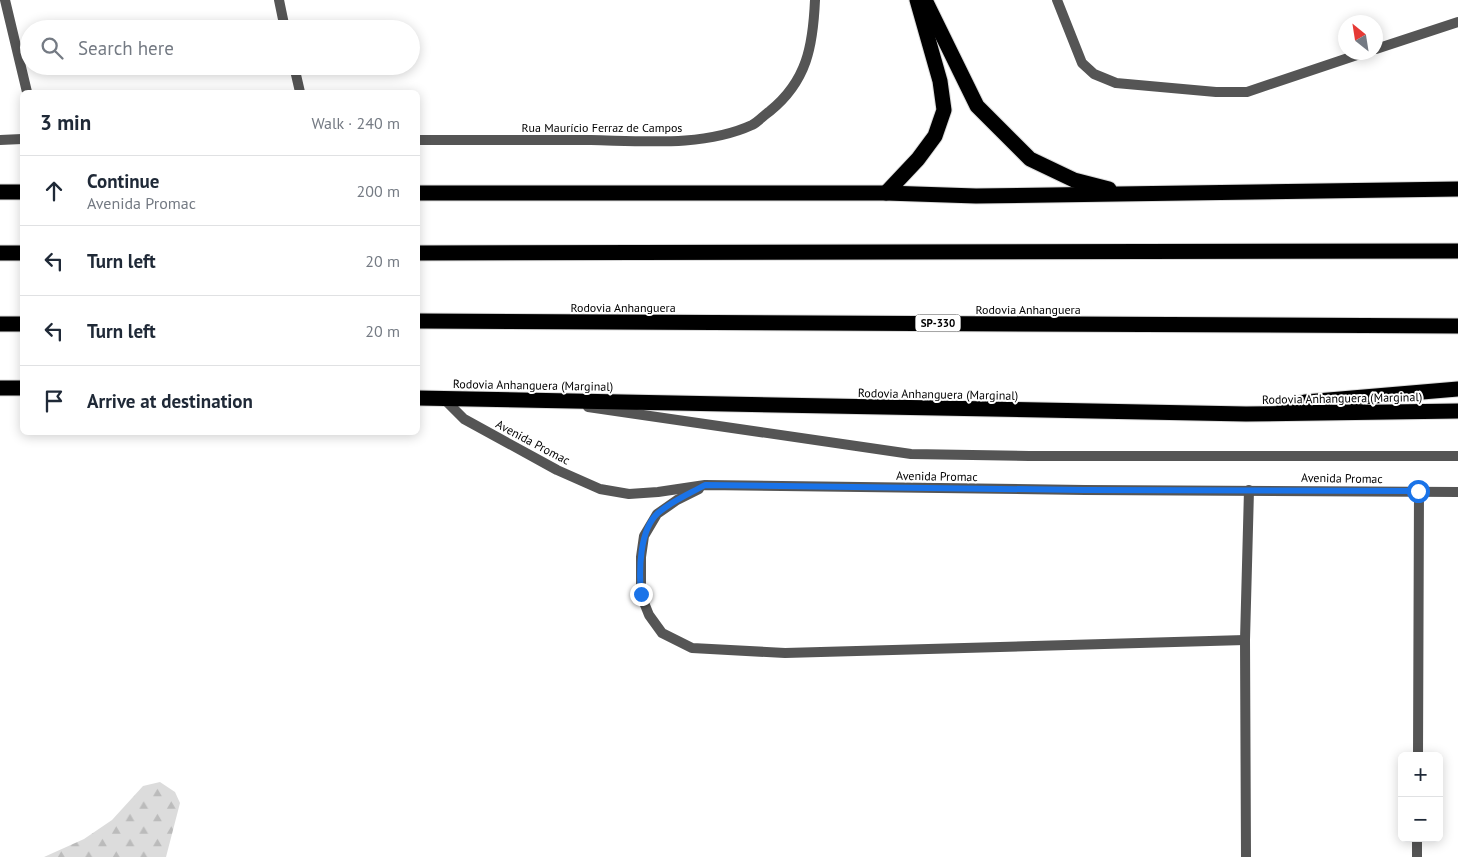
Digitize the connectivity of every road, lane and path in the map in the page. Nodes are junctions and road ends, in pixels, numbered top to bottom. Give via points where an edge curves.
1 (4, 0) edge
2 (279, 0) edge
3 (815, 0) edge
4 (917, 0) edge
5 (925, 0) edge
6 (1057, 0) edge
7 (284, 20) edge
8 (1458, 22) edge
9 (1383, 48) edge
10 (1342, 60) edge
11 (20, 64) edge
12 (23, 75) edge
13 (296, 75) edge
14 (26, 90) edge
15 (300, 90) edge
16 (20, 139) edge
17 (0, 140) edge
18 (420, 140) edge
19 (1458, 190) edge
20 (0, 192) edge
21 (20, 192) edge
22 (420, 193) edge
23 (886, 193) junction
24 (1128, 194) junction
25 (1458, 251) edge
26 (0, 253) edge
27 (20, 253) edge
28 (420, 253) edge
29 (420, 321) edge
30 (0, 324) edge
31 (20, 324) edge
32 (1458, 326) edge
33 (0, 388) edge
34 (20, 388) edge
35 (1458, 389) edge
36 (420, 398) edge
37 (443, 398) junction
38 (540, 400) junction
39 (1458, 411) edge
40 (1246, 414) junction
41 (1458, 456) edge
42 (705, 485) junction
43 (1249, 490) junction
44 (1418, 491) junction
45 (1458, 492) edge
46 (1245, 640) junction
47 (1418, 752) edge
48 (1417, 842) edge
49 (1246, 857) edge
50 (1417, 857) edge

1 - 11 street
2 - 7 street
3 - 18 street, Rua Maurício Ferraz de Campos via 808,55 798,81 780,103 754,124 727,134 680,141
4 - 23 highway via 940,81 944,110 935,136
5 - 24 highway via 977,106 1030,160 1074,180
6 - 10 street via 1082,63 1094,74 1116,83 1247,92
8 - 9 street
12 - 14 street
13 - 15 street
16 - 17 street
19 - 24 highway
20 - 21 highway
22 - 23 highway
23 - 24 highway via 976,196
25 - 28 highway
26 - 27 highway
29 - 32 highway, Rodovia Anhanguera / SP-330
30 - 31 highway
33 - 34 highway
35 - 40 highway via 1305,402
36 - 37 highway, Rodovia Anhanguera (Marginal)
37 - 38 highway, Rodovia Anhanguera (Marginal)
37 - 42 street, Avenida Promac via 464,419 557,470 600,489 629,494
38 - 40 highway, Rodovia Anhanguera (Marginal)
38 - 41 street via 912,454
39 - 40 highway, Rodovia Anhanguera (Marginal)
42 - 43 street, Avenida Promac
42 - 46 street via 657,514 644,536 641,557 641,594 649,615 662,633 692,648 785,653
43 - 44 street, Avenida Promac
43 - 46 street
44 - 45 street, Avenida Promac
44 - 47 street
46 - 49 street
48 - 50 street

